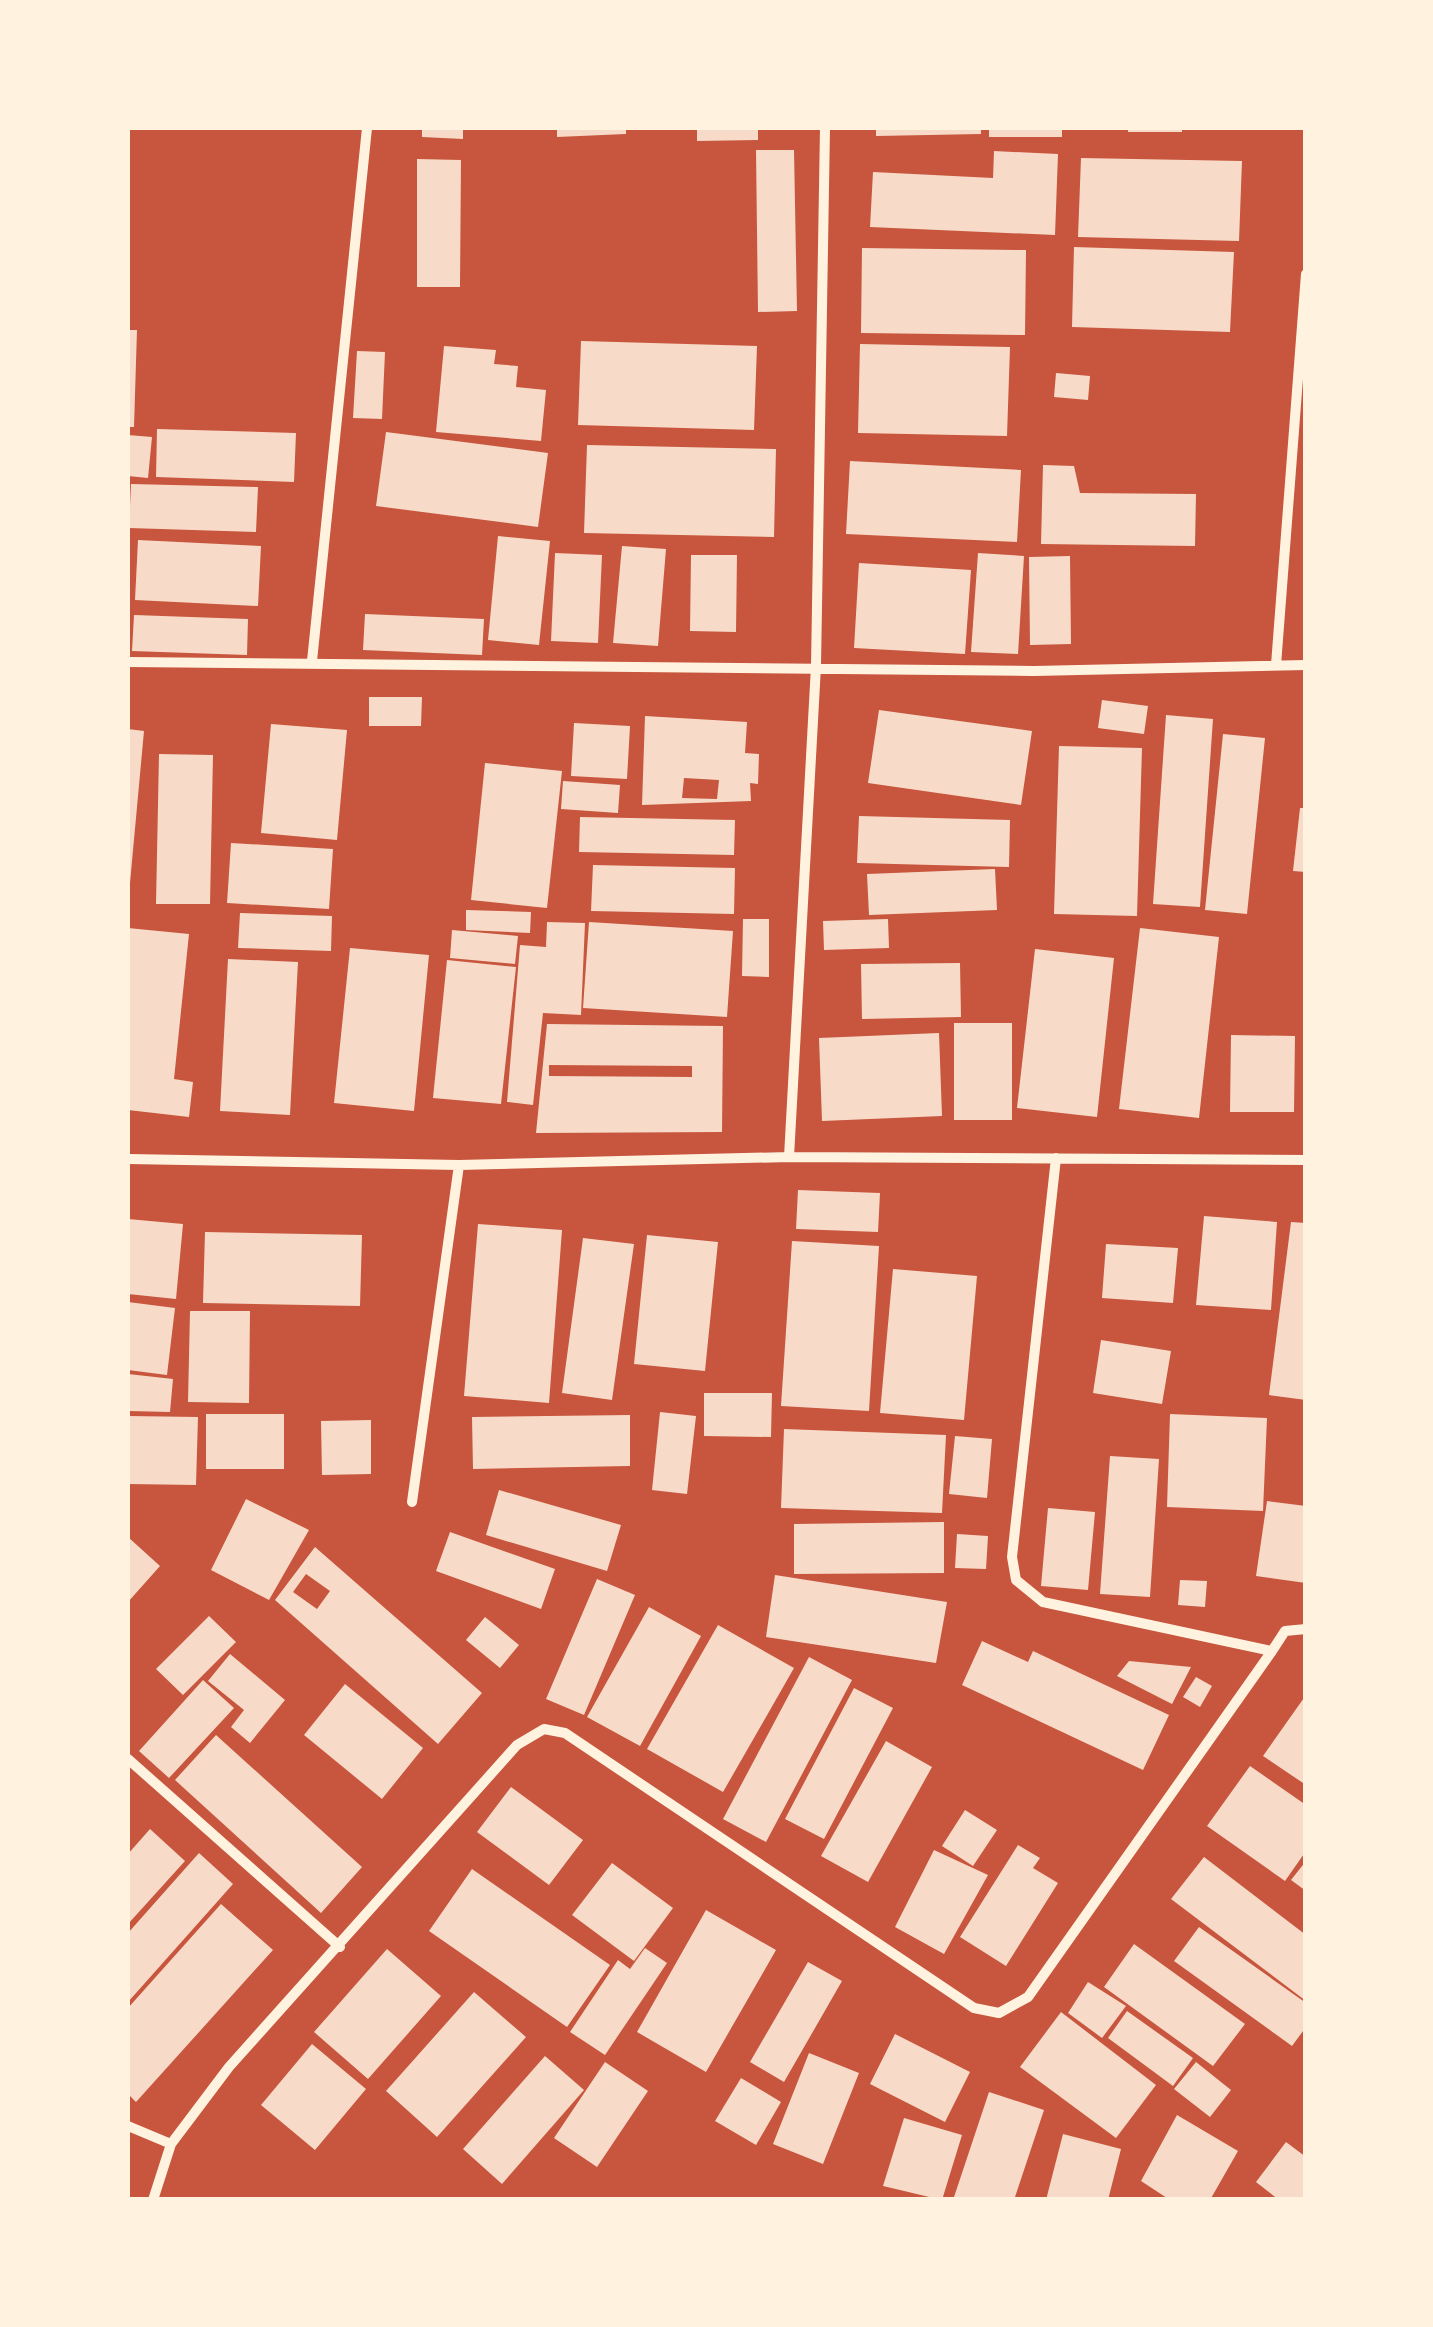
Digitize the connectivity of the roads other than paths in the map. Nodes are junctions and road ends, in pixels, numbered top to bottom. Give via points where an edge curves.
1 (367, 128) edge
2 (825, 128) edge
3 (1306, 274) edge
4 (312, 661) junction
5 (128, 662) edge
6 (1276, 665) junction
7 (1306, 665) edge
8 (816, 666) junction
9 (789, 1157) junction
10 (1056, 1158) junction
11 (128, 1159) edge
12 (1306, 1160) edge
13 (460, 1166) junction
14 (412, 1502) dead end
15 (1306, 1629) edge
16 (1272, 1651) junction
17 (128, 1759) edge
18 (340, 1947) junction
19 (128, 2126) edge
20 (171, 2144) junction
21 (153, 2200) edge

1 - 4 street
2 - 8 street
3 - 6 street
4 - 5 street
4 - 8 street
6 - 7 street
6 - 8 street via 1034,671
8 - 9 street
9 - 10 street
9 - 13 street
10 - 12 street
10 - 16 street via 1012,1557 1016,1580 1044,1602
11 - 13 street
13 - 14 street
15 - 16 street via 1286,1632
16 - 18 street via 1028,1997 999,2013 974,2008 565,1733 544,1729 517,1745
17 - 18 street
18 - 20 street via 229,2067
19 - 20 street
20 - 21 street

